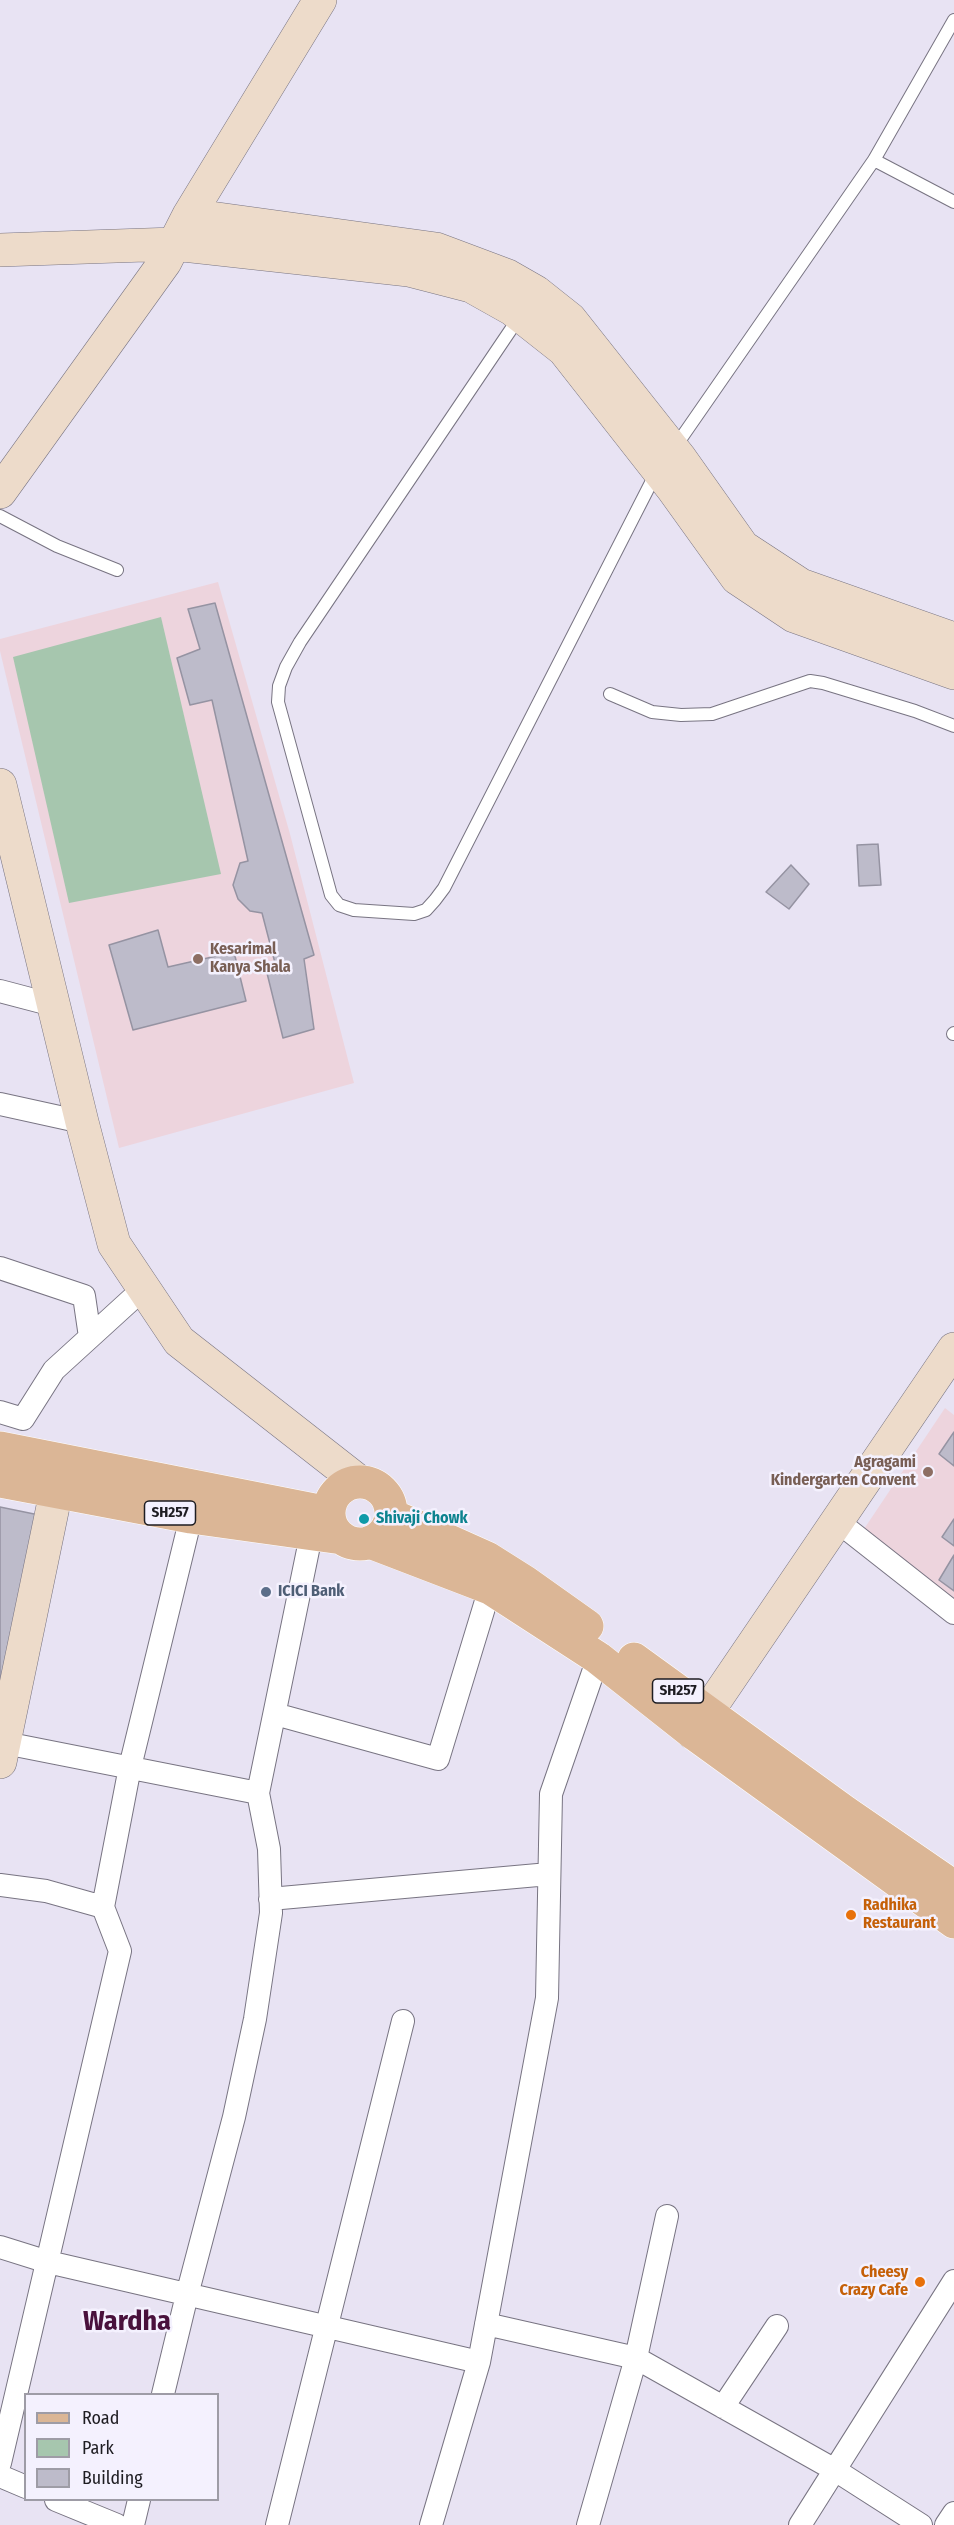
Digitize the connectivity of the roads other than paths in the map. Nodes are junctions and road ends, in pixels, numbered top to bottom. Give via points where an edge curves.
1 (320, 0) edge
2 (954, 20) edge
3 (874, 159) junction
4 (954, 202) edge
5 (189, 215) junction
6 (174, 244) junction
7 (0, 250) edge
8 (528, 304) junction
9 (665, 461) junction
10 (0, 492) edge
11 (0, 516) edge
12 (117, 570) dead end
13 (954, 639) edge
14 (954, 673) edge
15 (610, 694) dead end
16 (954, 726) edge
17 (2, 798) edge
18 (0, 991) edge
19 (53, 1005) junction
20 (0, 1104) edge
21 (82, 1122) junction
22 (0, 1268) edge
23 (144, 1288) junction
24 (90, 1337) junction
25 (954, 1349) edge
26 (0, 1412) edge
27 (22, 1419) junction
28 (9, 1450) edge
29 (350, 1475) junction
30 (0, 1481) edge
31 (56, 1492) junction
32 (391, 1515) junction
33 (191, 1517) junction
34 (837, 1521) junction
35 (329, 1525) junction
36 (490, 1588) junction
37 (954, 1613) edge
38 (598, 1658) junction
39 (275, 1714) junction
40 (700, 1722) junction
41 (1, 1749) edge
42 (130, 1767) junction
43 (258, 1793) junction
44 (549, 1874) junction
45 (0, 1885) edge
46 (954, 1887) edge
47 (270, 1899) junction
48 (103, 1907) junction
49 (954, 1922) edge
50 (404, 2021) dead end
51 (666, 2216) dead end
52 (0, 2247) edge
53 (48, 2262) junction
54 (952, 2288) edge
55 (187, 2295) junction
56 (486, 2324) junction
57 (777, 2326) dead end
58 (327, 2327) junction
59 (636, 2358) junction
60 (479, 2362) junction
61 (163, 2393) edge
62 (723, 2407) junction
63 (0, 2463) edge
64 (836, 2470) junction
65 (0, 2476) edge
66 (24, 2486) edge
67 (61, 2501) edge
68 (139, 2501) edge
69 (954, 2513) edge
70 (117, 2525) edge
71 (133, 2525) edge
72 (277, 2525) edge
73 (431, 2525) edge
74 (588, 2525) edge
75 (800, 2525) edge
76 (921, 2525) edge
77 (946, 2525) edge

1 - 5 main road
2 - 3 lane
3 - 4 lane
3 - 9 lane
5 - 6 main road
5 - 8 main road via 436,249 508,276
6 - 7 main road
6 - 8 main road via 409,270
6 - 10 main road
8 - 9 main road via 564,350
8 - 9 lane via 300,642 279,686 278,702 324,873 331,896 339,905 354,910 414,914 426,910 444,888
9 - 13 main road via 744,547 801,585
9 - 14 main road via 673,489 737,578 794,616
11 - 12 lane via 57,546
15 - 16 lane via 652,712 681,716 712,714 810,681 823,682
17 - 19 main road
18 - 19 street
19 - 21 main road
20 - 21 street
21 - 23 main road via 114,1244
22 - 24 street via 84,1296
23 - 24 street
23 - 29 main road via 179,1341
24 - 27 street via 54,1370
25 - 34 main road
26 - 27 street
27 - 28 street
28 - 35 main road, SH257
29 - 32 main road via 384,1492
29 - 35 main road via 333,1486
30 - 31 main road, SH257
31 - 33 main road, SH257
31 - 41 main road
32 - 35 main road via 386,1530
32 - 40 main road, SH257 via 508,1570
33 - 35 main road, SH257
33 - 42 street
34 - 37 street
34 - 40 main road
35 - 36 main road, SH257
35 - 39 street
36 - 38 main road, SH257
36 - 39 street via 438,1759
38 - 40 main road, SH257
38 - 44 street via 551,1794
39 - 43 street
40 - 46 main road, SH257 via 845,1812
40 - 49 main road, SH257
41 - 42 street
42 - 43 street
42 - 48 street
43 - 47 street via 269,1849
44 - 47 street
44 - 56 street via 547,1998
45 - 48 street via 45,1891
47 - 55 street via 255,2019 239,2096
48 - 53 street via 120,1951
50 - 58 street
51 - 59 street
52 - 53 street
53 - 55 street
53 - 63 street
54 - 64 street
55 - 58 street
55 - 61 street
56 - 59 street
56 - 60 street
57 - 62 street
58 - 60 street
58 - 72 street
59 - 62 street
59 - 74 street
60 - 73 street
62 - 64 street
64 - 75 street
64 - 76 street
65 - 66 street
67 - 70 street
68 - 71 street
69 - 77 street

